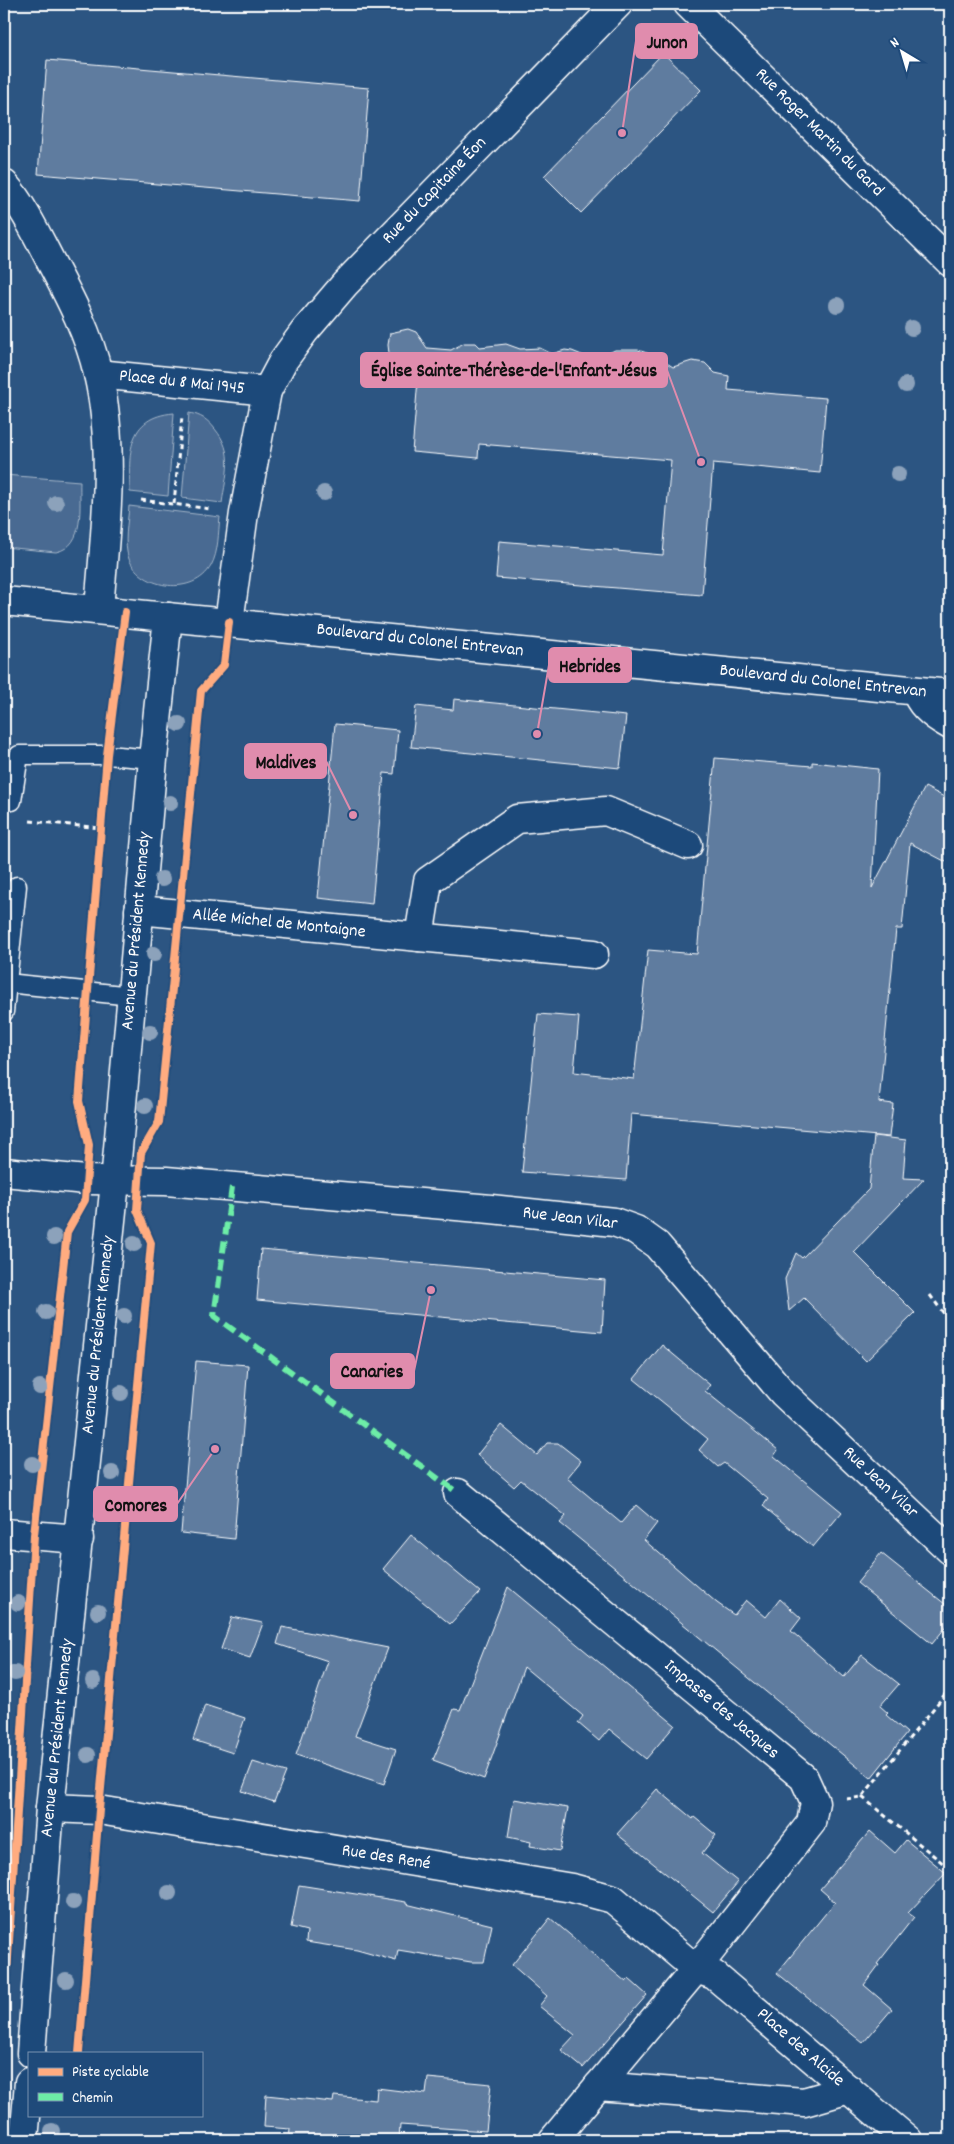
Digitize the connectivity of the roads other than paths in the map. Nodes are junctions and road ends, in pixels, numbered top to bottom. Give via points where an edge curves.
1 (618, 4) edge
2 (688, 4) edge
3 (5, 186) edge
4 (950, 262) edge
5 (98, 374) junction
6 (267, 391) junction
7 (4, 601) edge
8 (99, 609) junction
9 (168, 617) junction
10 (229, 622) junction
11 (916, 691) junction
12 (950, 694) edge
13 (950, 725) edge
14 (153, 759) junction
15 (12, 801) dead end
16 (688, 845) dead end
17 (16, 886) dead end
18 (139, 910) junction
19 (419, 937) junction
20 (594, 954) dead end
21 (7, 983) junction
22 (132, 996) junction
23 (4, 1012) edge
24 (4, 1172) edge
25 (115, 1182) junction
26 (458, 1493) dead end
27 (4, 1533) edge
28 (79, 1539) junction
29 (950, 1550) edge
30 (50, 1808) junction
31 (696, 1969) junction
32 (31, 2052) edge
33 (598, 2086) junction
34 (849, 2089) junction
35 (28, 2094) edge
36 (24, 2140) edge
37 (553, 2140) edge
38 (908, 2140) edge

1 - 6 street, Rue du Capitaine Éon via 345,284 304,332
2 - 4 street, Rue Roger Martin du Gard
3 - 5 street via 35,232 62,283 82,325
5 - 6 street, Place du 8 Mai 1945
5 - 8 street, Place du 8 Mai 1945 via 107,435 108,496
6 - 10 street, Place du 8 Mai 1945 via 244,512
7 - 8 street, Boulevard du Colonel Entrevan
8 - 9 street, Boulevard du Colonel Entrevan
9 - 10 street, Boulevard du Colonel Entrevan
9 - 14 street, Avenue du Président Kennedy
10 - 11 street, Boulevard du Colonel Entrevan
11 - 12 street, Boulevard du Colonel Entrevan
11 - 13 street via 936,717
14 - 15 lane via 107,755 19,755
14 - 18 street, Avenue du Président Kennedy
16 - 19 street via 606,811 517,819 428,881
17 - 21 lane
18 - 19 street, Allée Michel de Montaigne
18 - 22 street, Avenue du Président Kennedy
19 - 20 street, Allée Michel de Montaigne
21 - 22 lane
21 - 23 lane
22 - 25 street, Avenue du Président Kennedy
24 - 25 street, Rue Jean Vilar
25 - 28 street, Avenue du Président Kennedy
25 - 29 street, Rue Jean Vilar via 166,1181 491,1209 614,1222 636,1230 657,1245 783,1392
26 - 31 street, Impasse des Jacques via 804,1778 815,1802 811,1823
27 - 28 street
28 - 30 street, Avenue du Président Kennedy
30 - 31 street, Rue des René via 99,1810 572,1888 613,1899
30 - 32 street, Avenue du Président Kennedy
31 - 33 street
31 - 34 street, Place des Alcide via 714,1975
33 - 34 street, Place des Alcide via 804,2102
33 - 37 street
34 - 38 street
35 - 36 street

